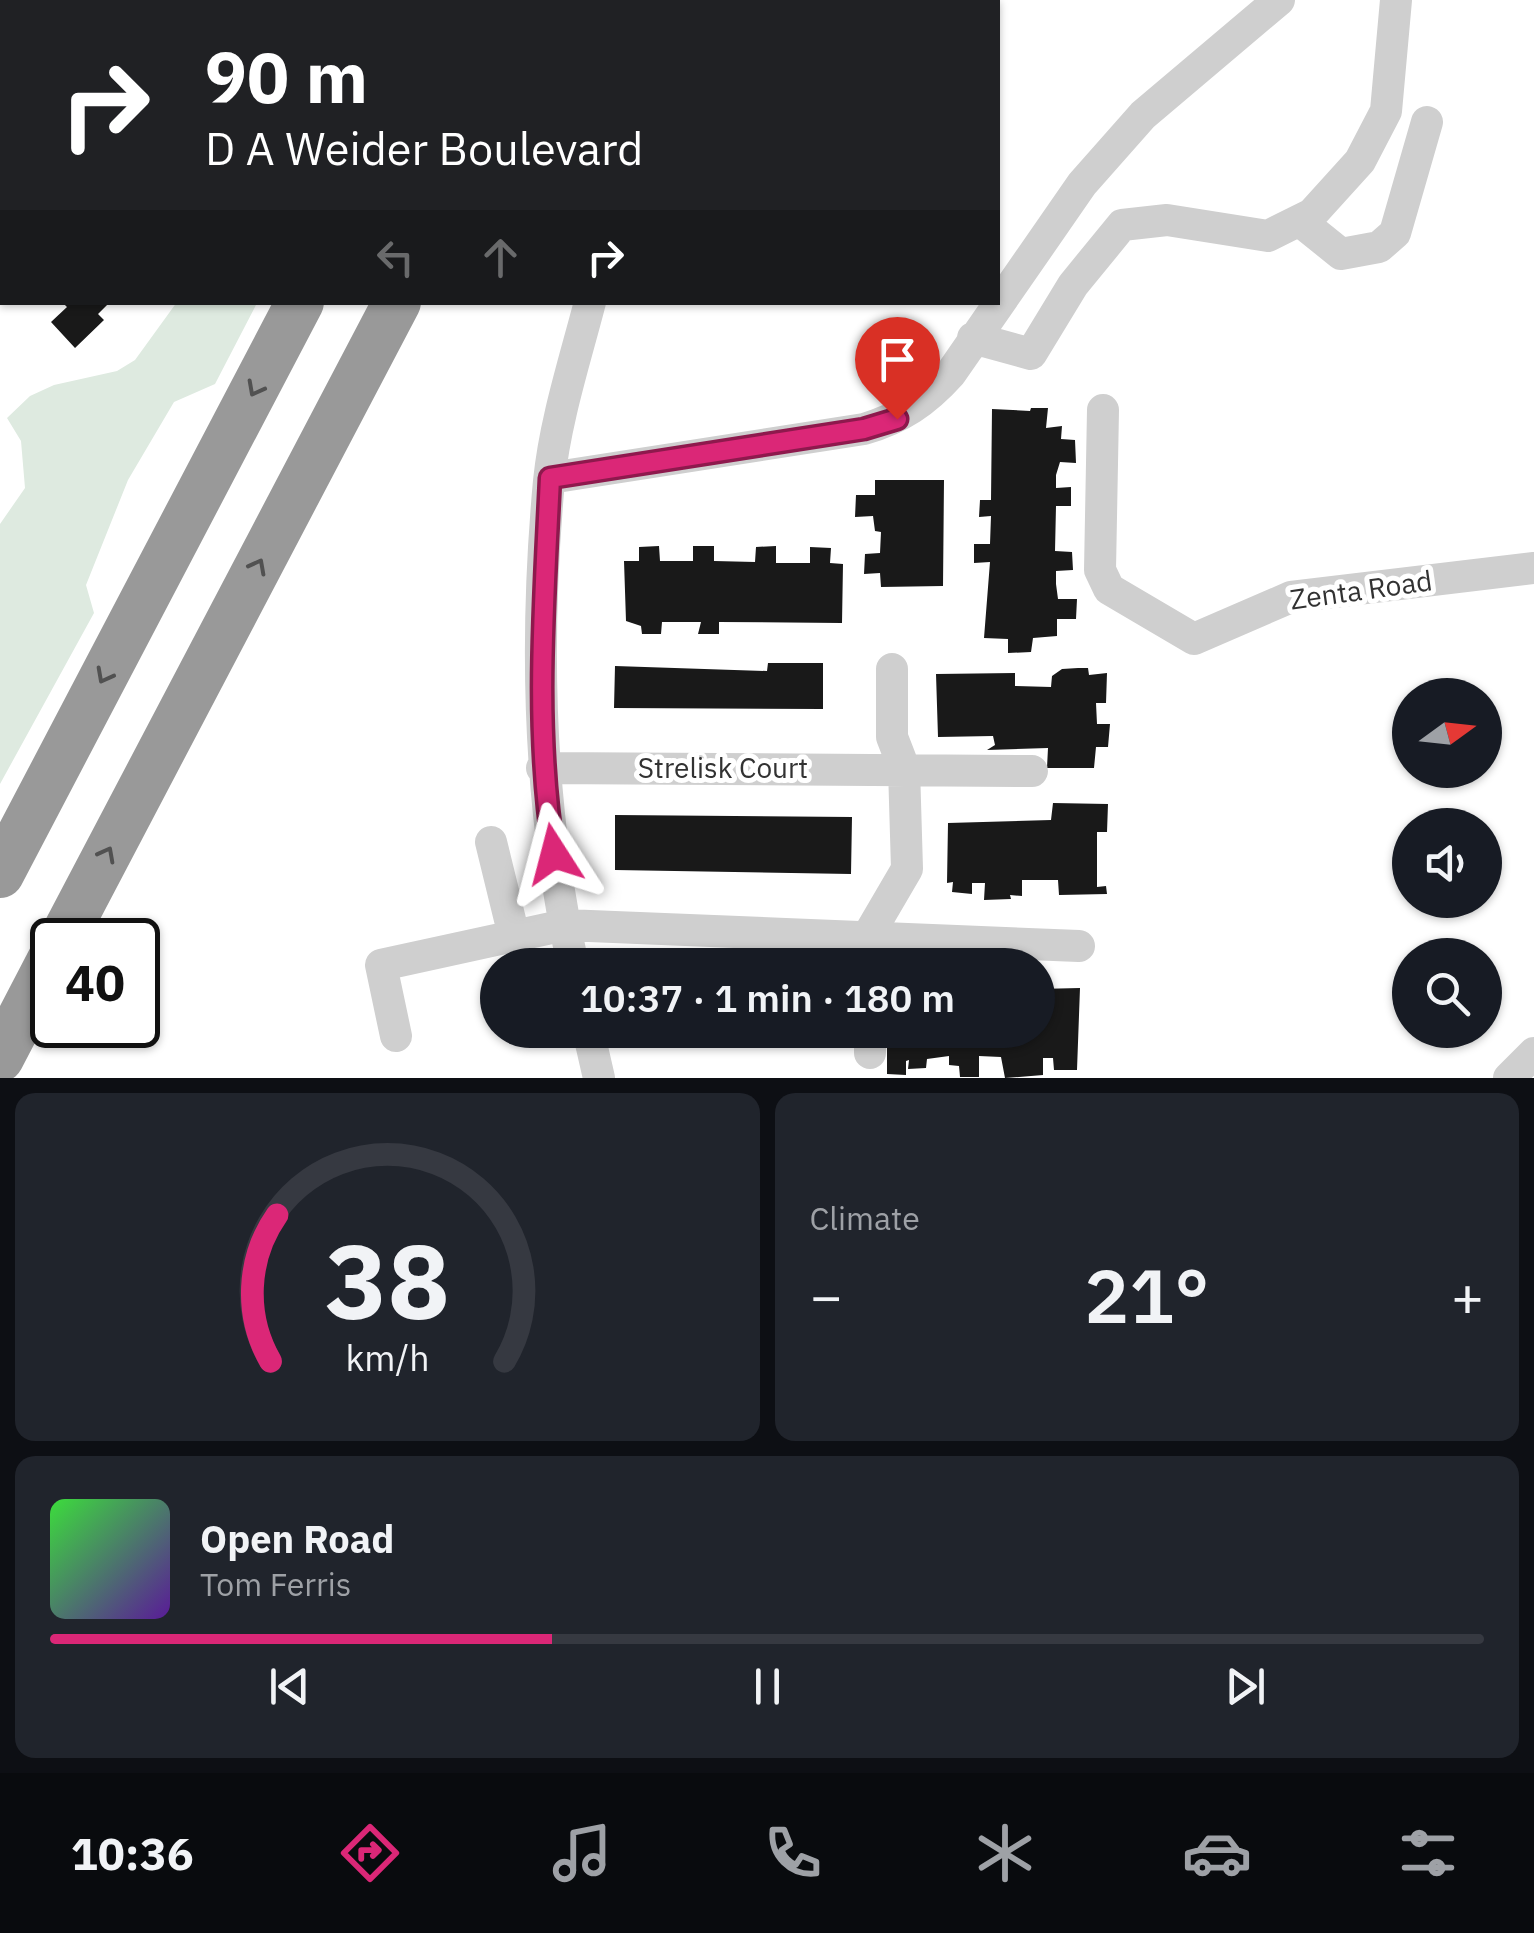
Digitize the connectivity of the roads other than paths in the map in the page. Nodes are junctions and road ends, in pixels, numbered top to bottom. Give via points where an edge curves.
1 (1279, 0) edge
2 (1396, 0) edge
3 (1426, 122) dead end
4 (1300, 220) junction
5 (1000, 300) edge
6 (298, 305) edge
7 (394, 305) edge
8 (589, 305) edge
9 (996, 305) edge
10 (973, 338) junction
11 (1103, 410) dead end
12 (550, 478) junction
13 (1534, 568) edge
14 (892, 669) dead end
15 (542, 768) junction
16 (904, 768) junction
17 (1032, 771) dead end
18 (491, 842) dead end
19 (0, 874) edge
20 (74, 918) edge
21 (564, 925) junction
22 (514, 936) junction
23 (1079, 946) dead end
24 (570, 948) edge
25 (845, 948) edge
26 (870, 948) edge
27 (892, 948) edge
28 (30, 1000) edge
29 (396, 1036) dead end
30 (592, 1048) edge
31 (1534, 1053) edge
32 (0, 1058) edge
33 (598, 1078) edge
34 (1509, 1078) edge

1 - 5 street via 1142,115 1082,184
2 - 4 street via 1386,111 1360,162
3 - 4 street via 1396,233 1378,247 1340,254
4 - 10 street via 1268,236 1167,220 1122,225 1073,285 1031,354
6 -> 19 highway
20 -> 7 highway
8 - 12 street
9 - 10 street
10 - 12 street via 929,398 897,419
11 - 13 street, Zenta Road via 1100,570 1109,589 1194,638 1292,596
12 - 15 street
14 - 16 street via 892,737
15 - 16 street, Strelisk Court
15 - 21 street
16 - 17 street, Strelisk Court
16 - 26 street via 907,869
18 - 22 street
21 - 22 street
21 - 24 street
21 - 25 street
22 - 29 street via 381,965
23 - 27 street
28 - 32 highway
30 - 33 street
31 - 34 street

